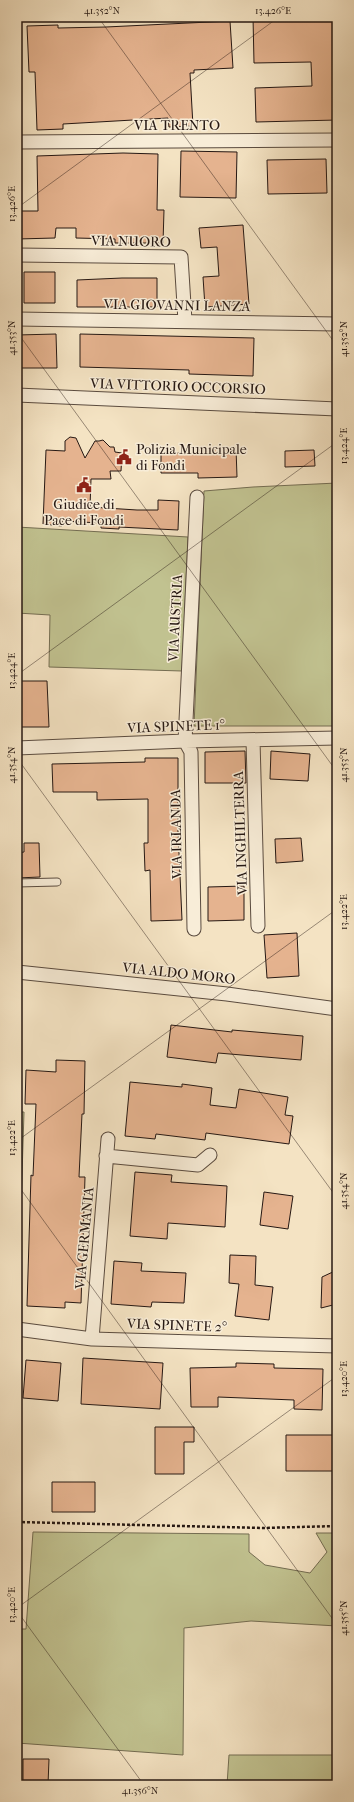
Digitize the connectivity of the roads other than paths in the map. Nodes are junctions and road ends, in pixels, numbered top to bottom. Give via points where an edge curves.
1 (337, 140) edge
2 (17, 142) edge
3 (17, 255) edge
4 (17, 319) edge
5 (184, 321) junction
6 (337, 324) edge
7 (17, 395) edge
8 (337, 409) edge
9 (197, 497) dead end
10 (337, 738) edge
11 (253, 740) junction
12 (185, 741) junction
13 (17, 748) edge
14 (57, 882) dead end
15 (17, 884) edge
16 (258, 926) dead end
17 (194, 928) dead end
18 (17, 972) edge
19 (337, 1009) edge
20 (108, 1139) dead end
21 (210, 1155) dead end
22 (106, 1156) junction
23 (17, 1329) edge
24 (92, 1339) junction
25 (337, 1346) edge

1 - 2 street, VIA TRENTO
3 - 5 street, VIA NUORO via 181,257
4 - 5 street, VIA GIOVANNI LANZA
5 - 6 street, VIA GIOVANNI LANZA
7 - 8 street, VIA VITTORIO OCCORSIO
9 - 12 street, VIA AUSTRIA
10 - 11 street, VIA SPINETE 1°
11 - 12 street, VIA SPINETE 1°
11 - 16 street, VIA INGHILTERRA
12 - 13 street, VIA SPINETE 1°
12 - 17 street, VIA IRLANDA via 190,752
14 - 15 lane
18 - 19 street, VIA ALDO MORO via 227,994
20 - 22 street, VIA GERMANIA
21 - 22 street via 198,1165
22 - 24 street, VIA GERMANIA
23 - 24 street, VIA SPINETE 2°
24 - 25 street, VIA SPINETE 2°

